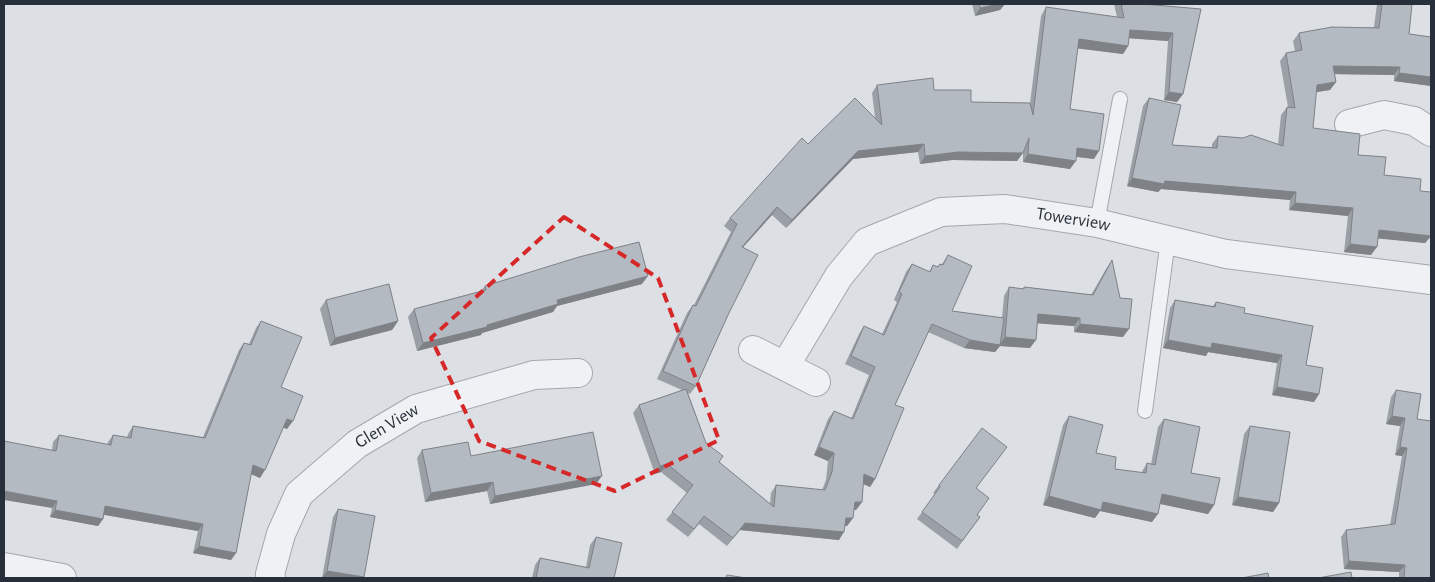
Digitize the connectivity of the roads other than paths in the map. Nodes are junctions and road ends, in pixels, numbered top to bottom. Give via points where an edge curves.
1 (1120, 99) dead end
2 (1349, 124) dead end
3 (1431, 132) edge
4 (1097, 223) junction
5 (1168, 240) junction
6 (1431, 280) edge
7 (753, 350) dead end
8 (785, 366) junction
9 (578, 373) dead end
10 (816, 382) dead end
11 (1145, 411) dead end
12 (4, 567) edge
13 (62, 578) edge
14 (271, 578) edge

1 - 4 lane
2 - 3 street via 1384,115 1414,121
4 - 5 street, Towerview
4 - 8 street, Towerview via 1005,209 941,212 867,242 839,276
5 - 6 street, Towerview via 1226,254
5 - 11 lane
7 - 8 street
8 - 10 street
9 - 14 street, Glen View via 534,375 416,409 357,444 299,494 281,534
12 - 13 street

